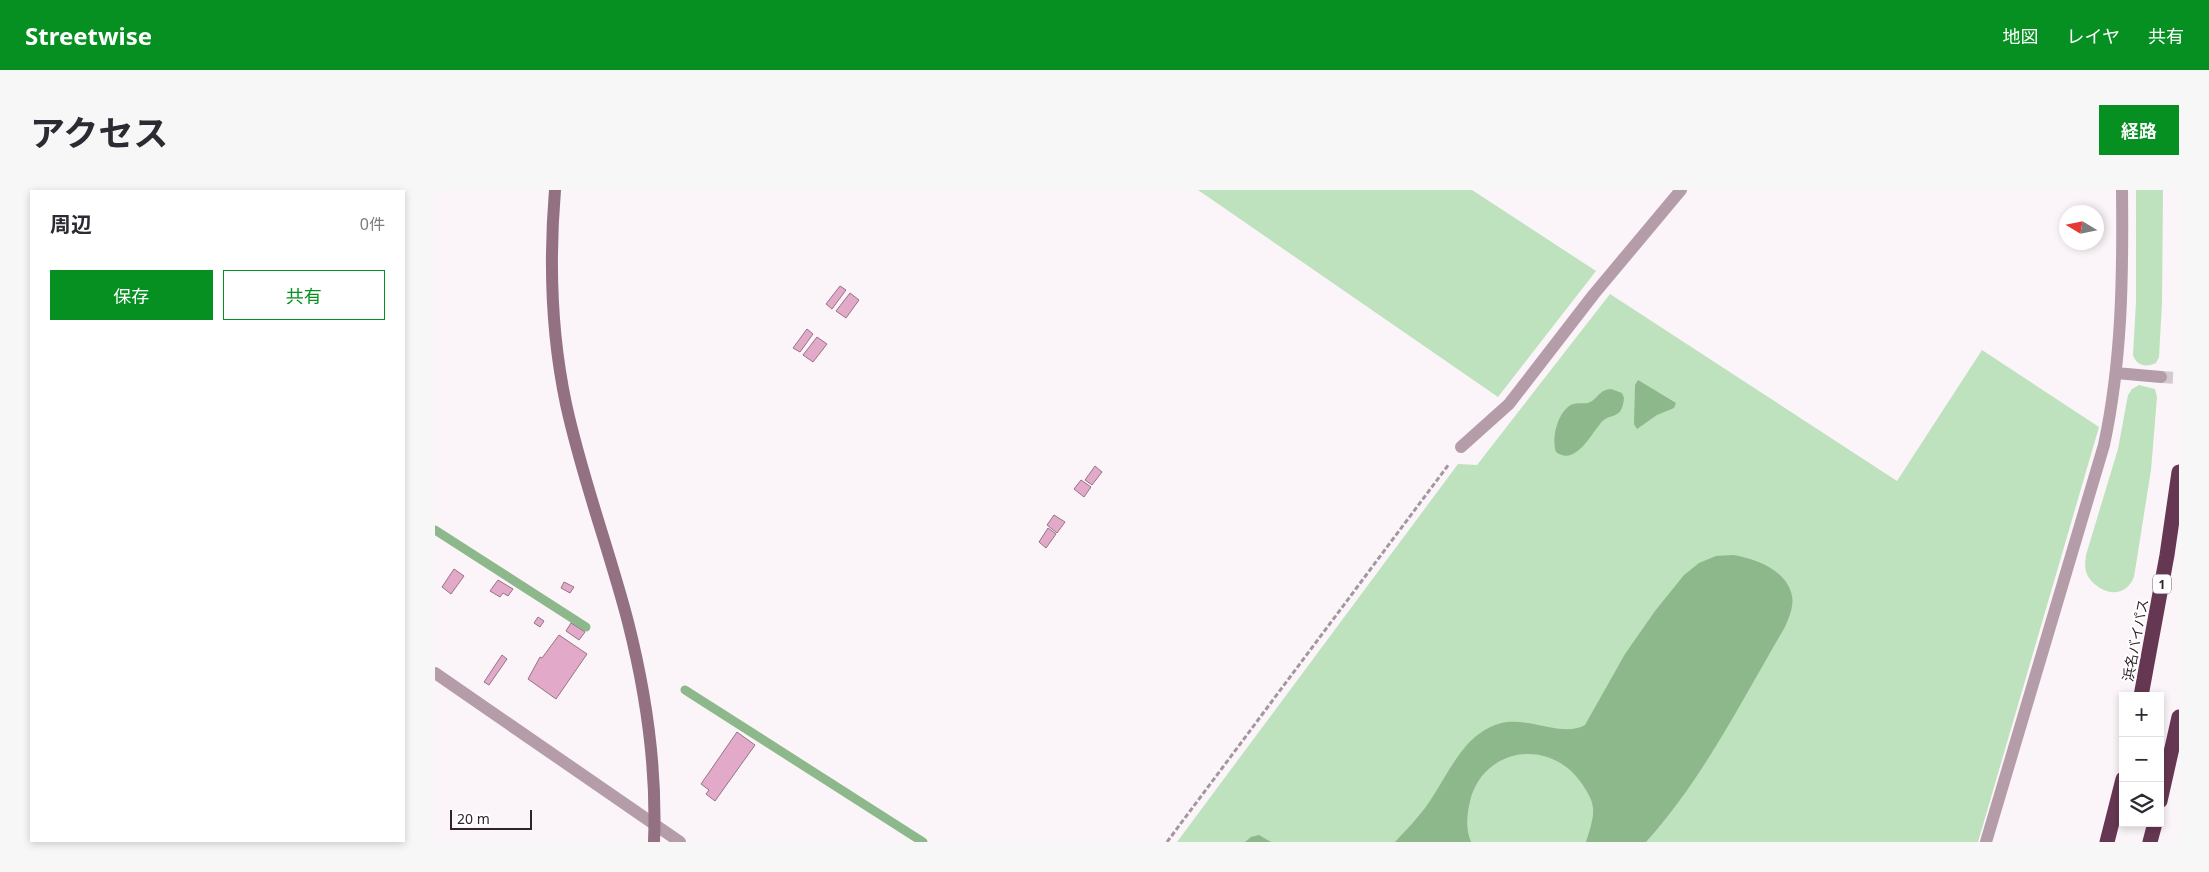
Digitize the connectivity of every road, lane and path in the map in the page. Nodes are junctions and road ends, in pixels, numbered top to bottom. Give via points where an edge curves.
1 (555, 190) edge
2 (1681, 190) edge
3 (2121, 190) edge
4 (2117, 373) junction
5 (2161, 376) tunnel mouth
6 (1461, 447) joint
7 (2179, 472) edge
8 (435, 673) edge
9 (2142, 692) edge
10 (2179, 717) edge
11 (2122, 782) edge
12 (2164, 783) edge
13 (655, 824) junction
14 (2154, 827) edge
15 (654, 842) edge
16 (680, 842) edge
17 (1167, 842) edge
18 (1986, 842) edge
19 (2107, 842) edge
20 (2150, 842) edge

1 - 13 street via 551,271 559,360 577,447 637,663 650,748
2 - 6 street via 1594,294 1509,404
3 - 4 street
4 - 5 street
4 - 18 street via 2104,445
6 - 17 path
7 - 9 highway, 浜名バイパス / 1
8 - 13 street
10 - 12 highway
11 - 19 highway
13 - 15 street
13 - 16 street
14 - 20 highway

